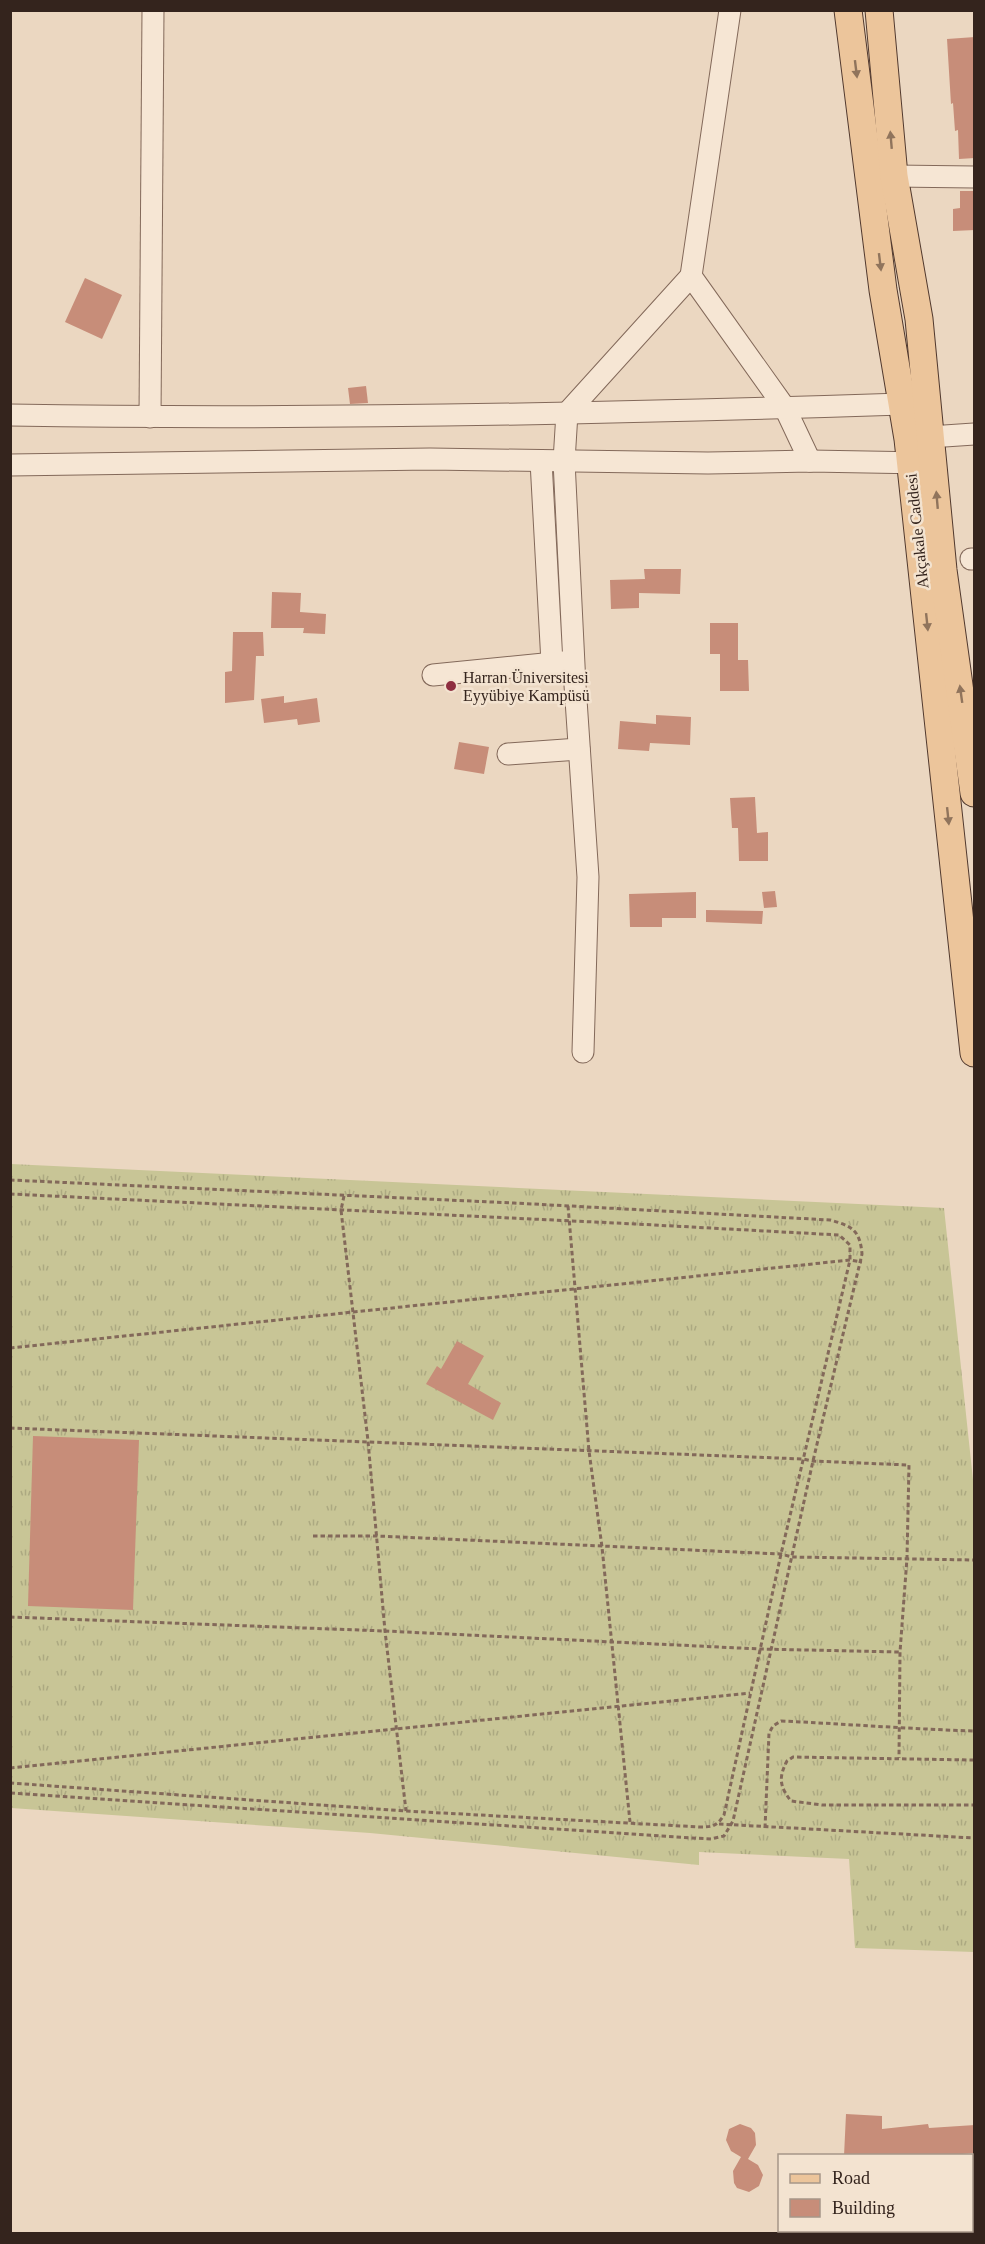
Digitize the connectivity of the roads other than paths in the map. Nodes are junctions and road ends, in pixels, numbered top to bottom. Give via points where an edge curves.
1 (153, 10) edge
2 (730, 10) edge
3 (848, 10) edge
4 (879, 10) edge
5 (894, 176) junction
6 (975, 177) edge
7 (691, 276) junction
8 (915, 401) junction
9 (784, 408) junction
10 (567, 413) junction
11 (10, 415) edge
12 (150, 417) junction
13 (975, 434) edge
14 (921, 450) junction
15 (541, 461) junction
16 (564, 461) junction
17 (810, 461) junction
18 (10, 465) edge
19 (573, 661) junction
20 (552, 663) junction
21 (433, 675) dead end
22 (579, 749) junction
23 (507, 754) dead end
24 (975, 793) edge
25 (583, 1052) dead end
26 (975, 1053) edge

1 - 12 street
2 - 7 street
3 -> 8 main road, Akçakale Caddesi via 883,290
5 -> 4 main road, Akçakale Caddesi
5 - 6 street
5 - 8 main road, Akçakale Caddesi via 919,319
7 - 9 street
7 - 10 street
8 - 9 street
8 - 14 main road, Akçakale Caddesi
9 - 10 street
9 - 17 street
10 - 12 street
10 - 16 street
11 - 12 street
13 - 14 street
14 - 17 street
24 -> 14 main road, Akçakale Caddesi via 943,570
14 -> 26 main road, Akçakale Caddesi
15 - 16 street
15 - 18 street
15 - 20 street
16 - 17 street
16 - 19 street
19 - 20 street
19 - 22 street
20 - 21 street
22 - 23 street
22 - 25 street via 588,878

